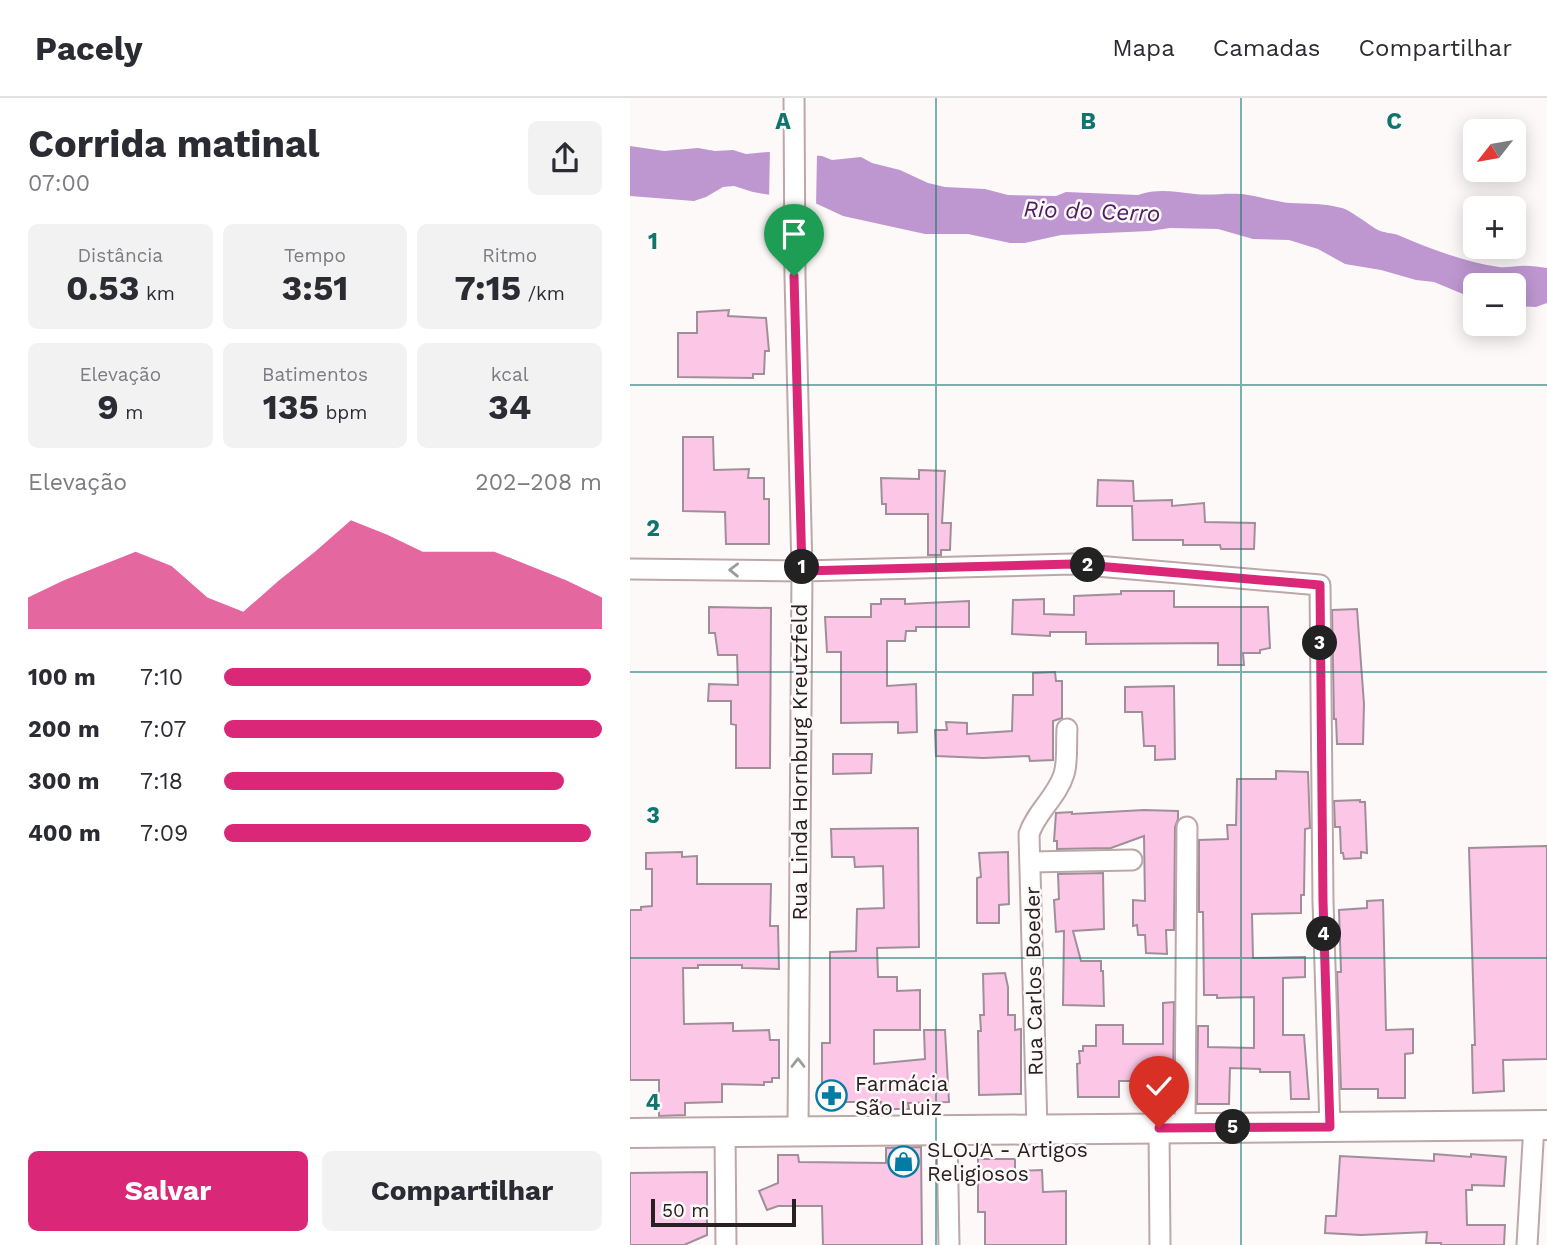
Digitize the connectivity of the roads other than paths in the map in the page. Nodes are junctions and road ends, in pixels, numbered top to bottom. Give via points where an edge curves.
1 (794, 98) edge
2 (630, 569) edge
3 (802, 571) junction
4 (1067, 729) dead end
5 (1186, 827) dead end
6 (1132, 860) dead end
7 (1031, 862) junction
8 (1541, 1125) edge
9 (1330, 1127) junction
10 (1172, 1128) junction
11 (1037, 1129) junction
12 (797, 1131) junction
13 (947, 1131) junction
14 (725, 1132) junction
15 (630, 1133) edge
16 (726, 1245) edge
17 (949, 1245) edge
18 (1160, 1245) edge
19 (1527, 1245) edge

1 - 3 street, Rua Linda Hornburg Kreutzfeld
3 -> 2 street
3 - 9 street via 1073,564 1320,585
12 -> 3 street, Rua Linda Hornburg Kreutzfeld
4 - 7 street, Rua Carlos Boeder via 1064,775 1033,821
5 - 10 street
6 - 7 street
7 - 11 street, Rua Carlos Boeder
8 - 9 main road
8 - 19 street
9 - 10 main road
10 - 11 main road
10 - 18 street
11 - 13 main road
12 - 13 main road
12 - 14 main road
13 - 17 street
14 - 15 main road
14 - 16 street

